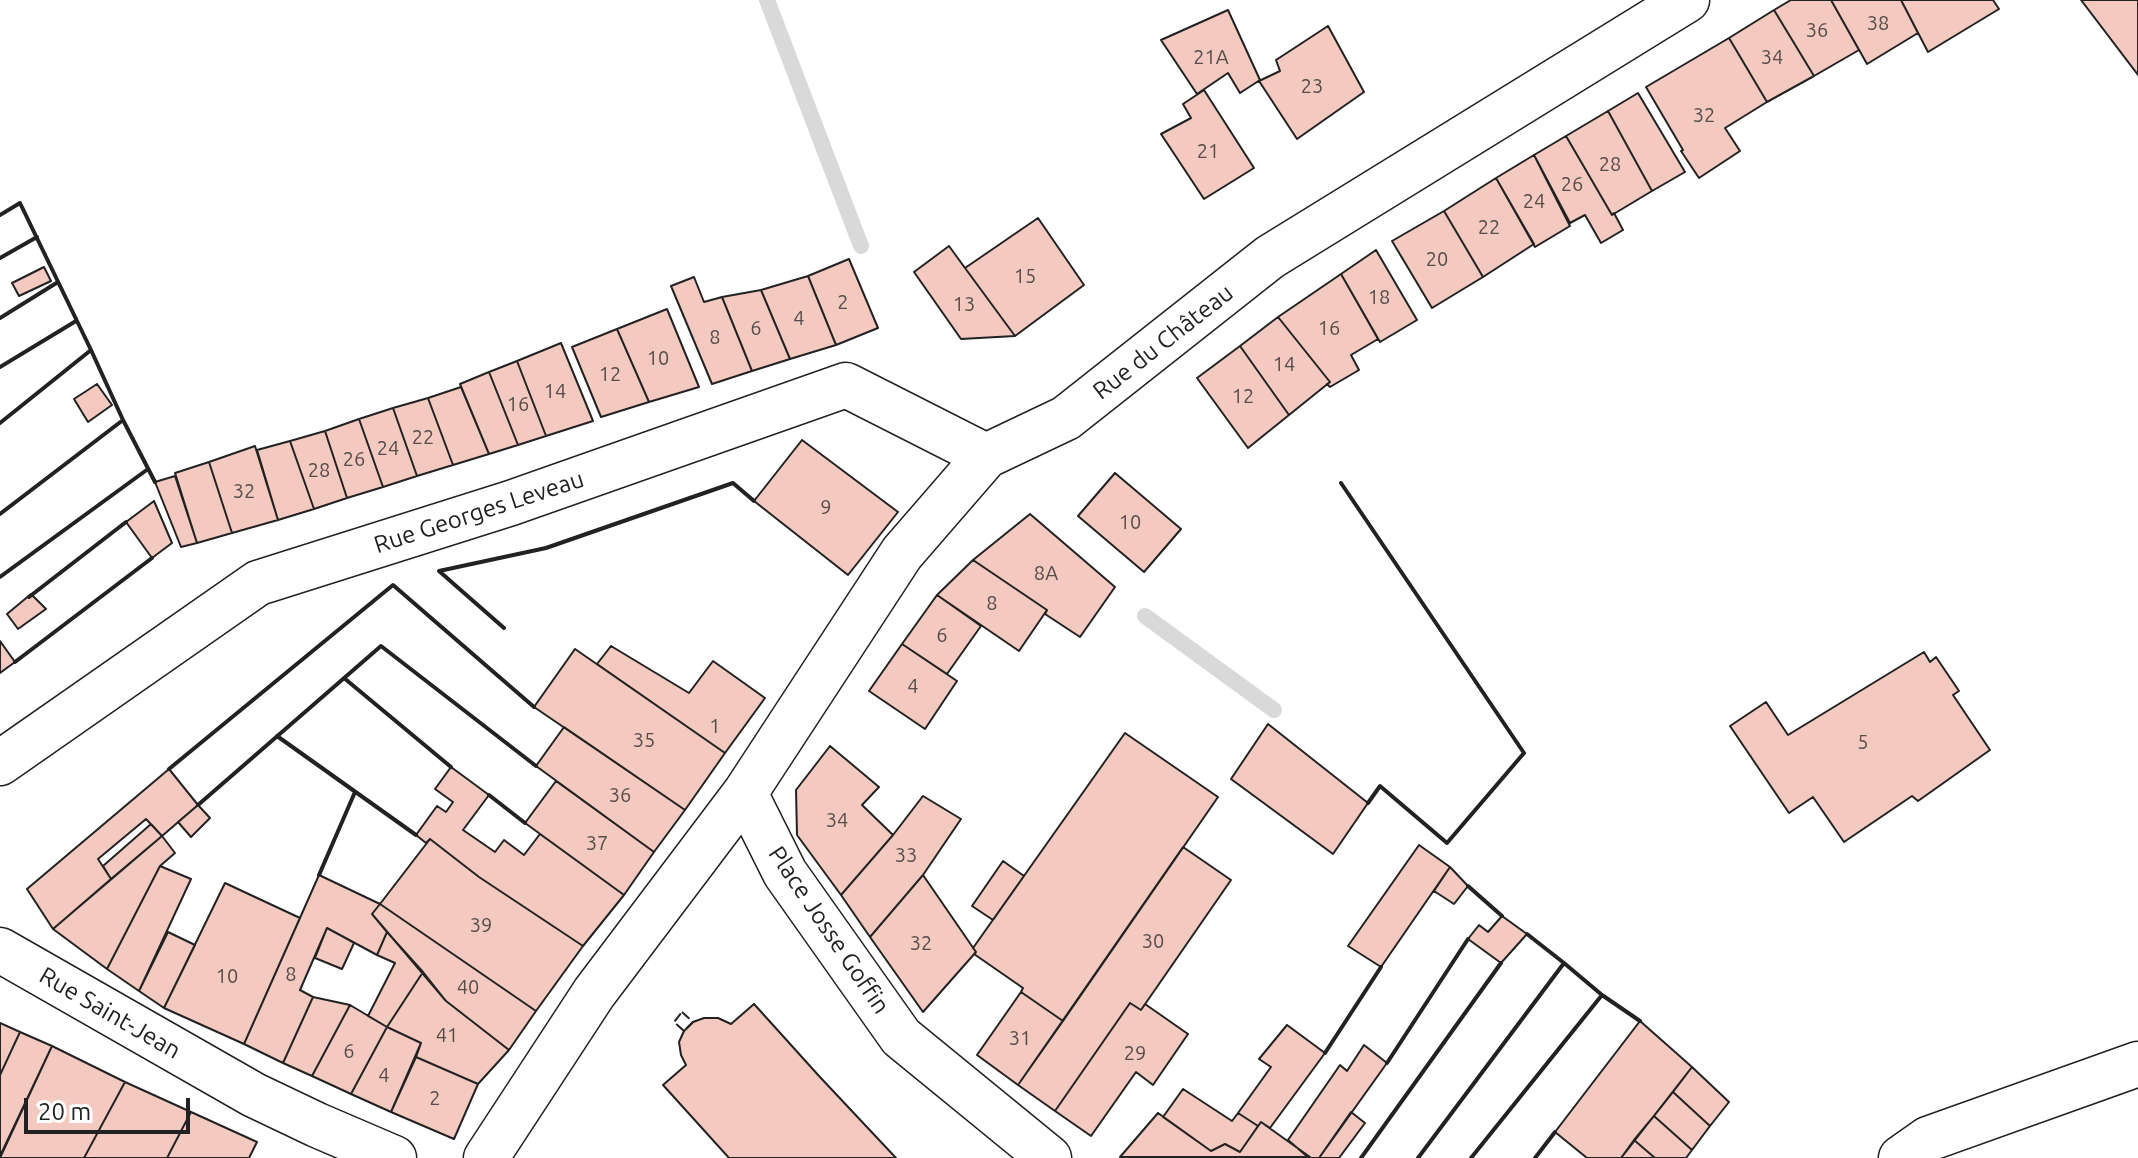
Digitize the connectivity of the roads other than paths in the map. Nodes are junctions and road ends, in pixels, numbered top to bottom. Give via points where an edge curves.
1 (1687, 0) edge
2 (986, 456) junction
3 (0, 763) edge
4 (745, 793) junction
5 (0, 950) edge
6 (2138, 1064) edge
7 (307, 1142) edge
8 (394, 1158) edge
9 (486, 1158) edge
10 (1049, 1158) edge
11 (1901, 1158) edge

1 - 2 street, Rue du Château via 1270,257 1066,418
2 - 3 street, Rue Georges Leveau via 846,385 511,503 258,583
2 - 4 street, Rue du Château via 902,553
4 - 9 street via 594,993
4 - 10 street, Place Josse Goffin via 785,873 901,1037
5 - 7 street, Rue Saint-Jean via 254,1095
6 - 11 street via 1928,1139
7 - 8 street, Rue Saint-Jean

